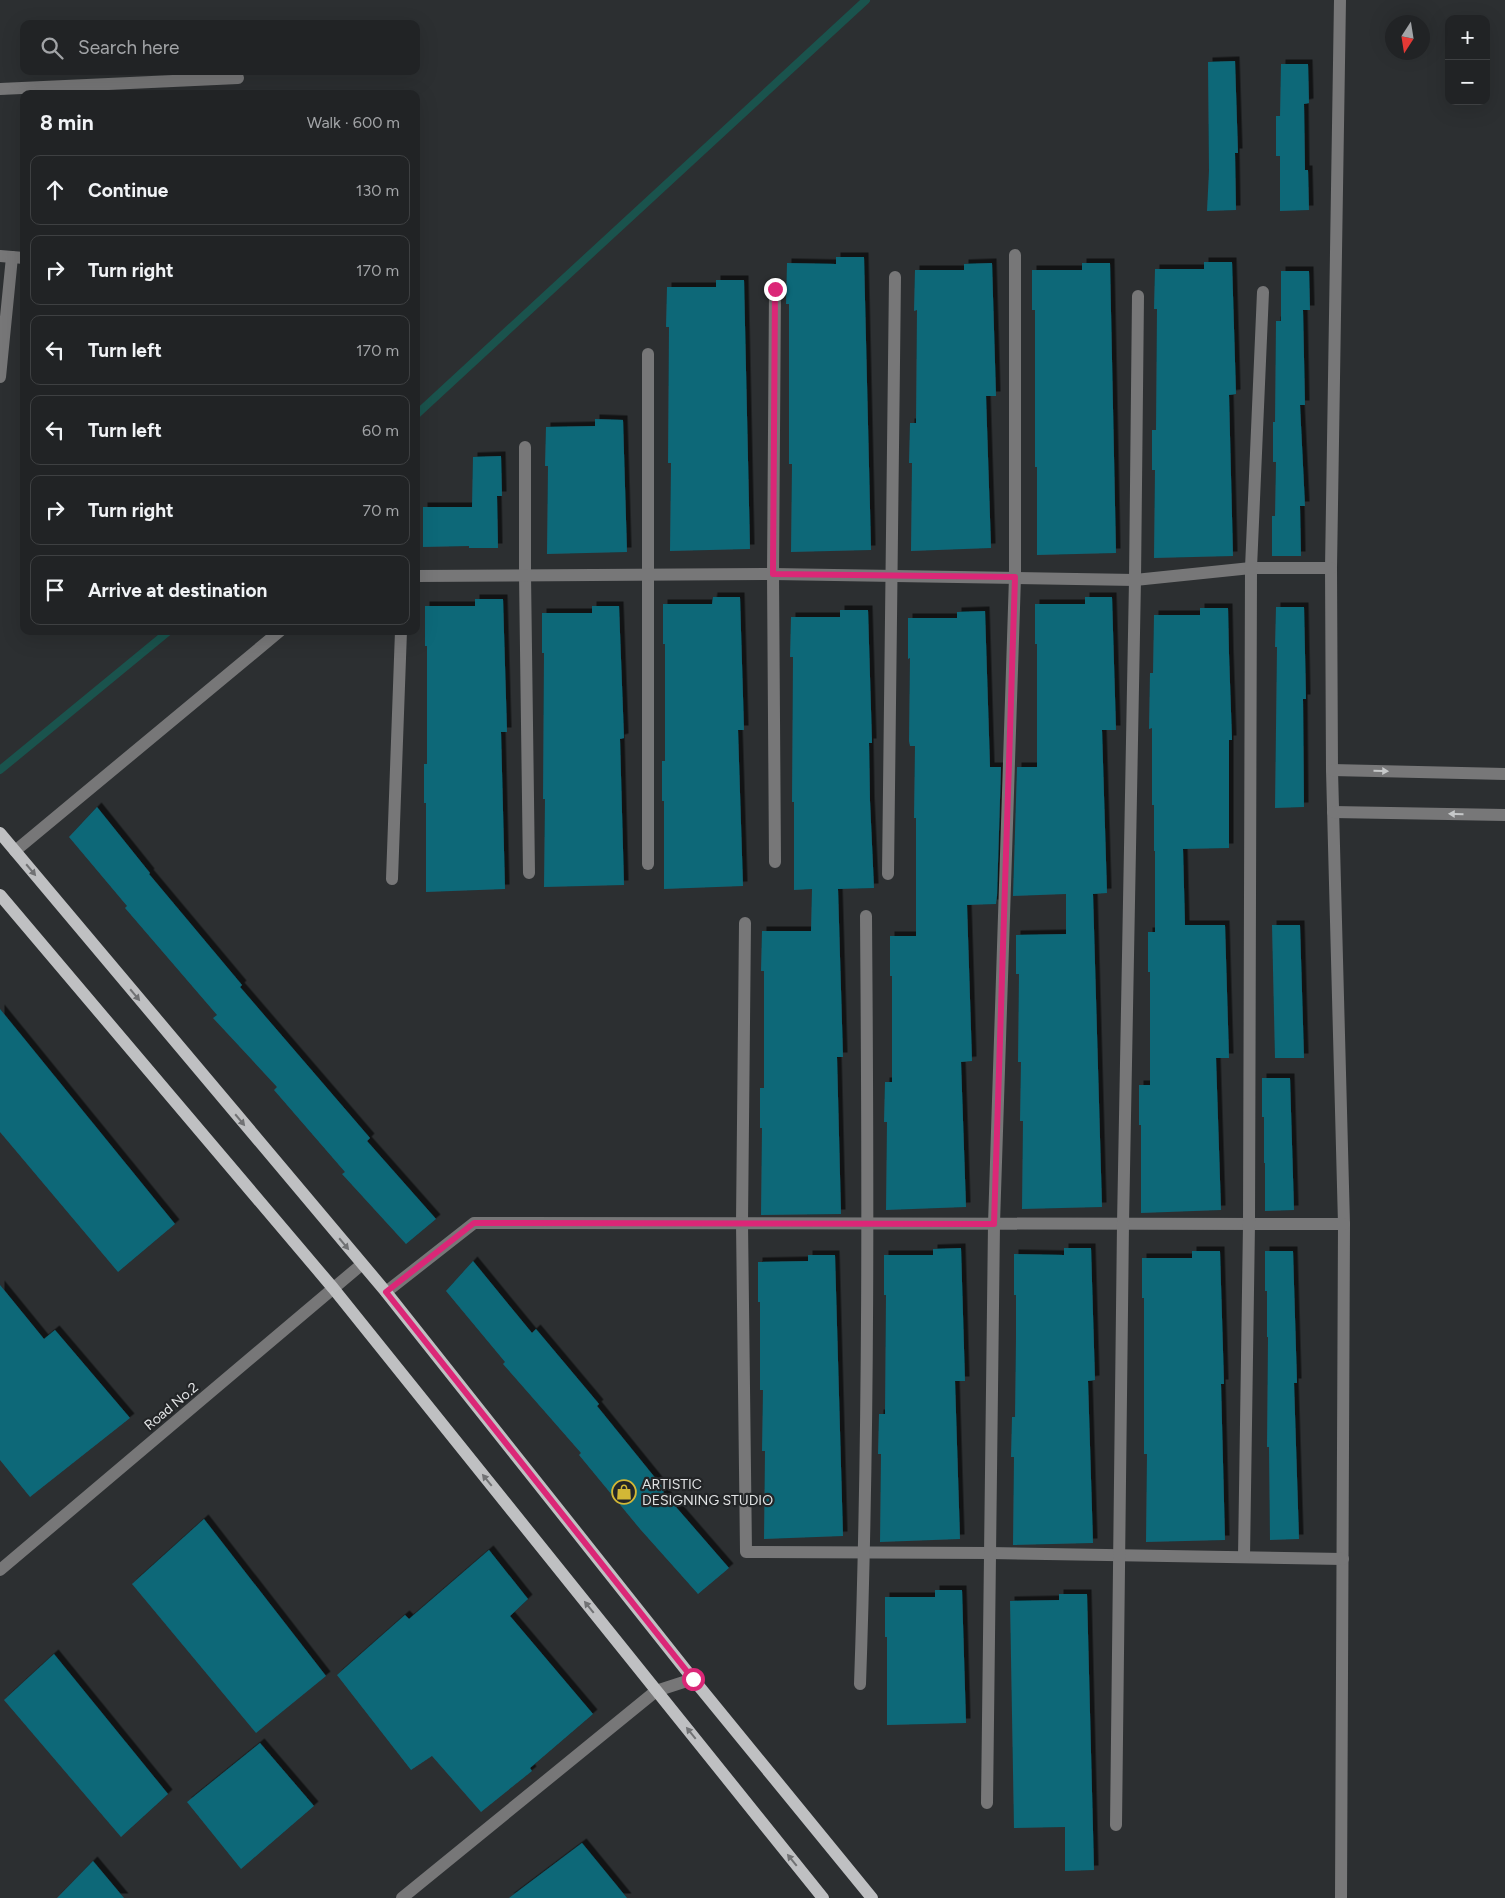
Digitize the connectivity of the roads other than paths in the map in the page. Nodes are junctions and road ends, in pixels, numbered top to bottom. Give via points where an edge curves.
1 (1340, 0) edge
2 (238, 78) dead end
3 (0, 89) edge
4 (1015, 255) dead end
5 (12, 257) edge
6 (895, 277) dead end
7 (775, 289) dead end
8 (1263, 292) dead end
9 (1138, 296) dead end
10 (648, 354) dead end
11 (0, 377) edge
12 (525, 447) dead end
13 (1251, 568) junction
14 (1331, 568) junction
15 (773, 574) junction
16 (525, 575) junction
17 (420, 576) edge
18 (648, 576) junction
19 (893, 576) junction
20 (1015, 577) junction
21 (1135, 580) junction
22 (275, 635) edge
23 (401, 635) edge
24 (1332, 770) junction
25 (1505, 774) edge
26 (1333, 812) junction
27 (1505, 815) edge
28 (0, 833) edge
29 (15, 851) junction
30 (775, 862) dead end
31 (648, 864) dead end
32 (529, 873) dead end
33 (888, 874) dead end
34 (392, 879) dead end
35 (0, 895) edge
36 (866, 916) dead end
37 (745, 923) dead end
38 (742, 1224) junction
39 (868, 1224) junction
40 (994, 1224) junction
41 (1123, 1224) junction
42 (1249, 1224) junction
43 (1344, 1224) junction
44 (361, 1265) junction
45 (333, 1288) junction
46 (386, 1292) junction
47 (865, 1553) junction
48 (990, 1553) junction
49 (1119, 1555) junction
50 (1244, 1557) junction
51 (1342, 1558) junction
52 (0, 1570) edge
53 (693, 1679) junction
54 (860, 1684) dead end
55 (656, 1691) junction
56 (987, 1802) dead end
57 (1116, 1826) dead end
58 (402, 1898) edge
59 (823, 1898) edge
60 (872, 1898) edge
61 (1341, 1898) edge

1 - 14 street
2 - 3 street
4 - 20 street
5 - 11 street
6 - 19 street
7 - 15 street
8 - 13 street
9 - 21 street
10 - 18 street
12 - 16 street
13 - 14 street
13 - 21 street
13 - 42 street
14 - 24 street
15 - 18 street
15 - 19 street
15 - 30 street
16 - 17 street
16 - 18 street
16 - 32 street
18 - 31 street
19 - 20 street
19 - 33 street
20 - 21 street
20 - 40 street
21 - 41 street
22 - 29 street
23 - 34 street
24 -> 25 street
24 - 26 street
27 -> 26 street
26 - 43 street
28 - 29 main road
29 -> 44 main road
35 - 45 main road
36 - 39 street
37 - 38 street
38 - 39 street
38 - 46 street via 474,1223
38 - 47 street via 746,1552
39 - 40 street
39 - 47 street
40 - 41 street
40 - 48 street
41 - 42 street
41 - 49 street
42 - 43 street
42 - 50 street
43 - 51 street
44 - 45 street, Road No.2
44 - 46 main road
45 - 52 street, Road No.2
55 -> 45 main road
46 - 53 main road
47 - 48 street
47 - 54 street
48 - 49 street
48 - 56 street
49 - 50 street
49 - 57 street
50 - 51 street
51 - 61 street
53 - 55 street
53 - 60 main road
55 - 58 street
59 -> 55 main road

